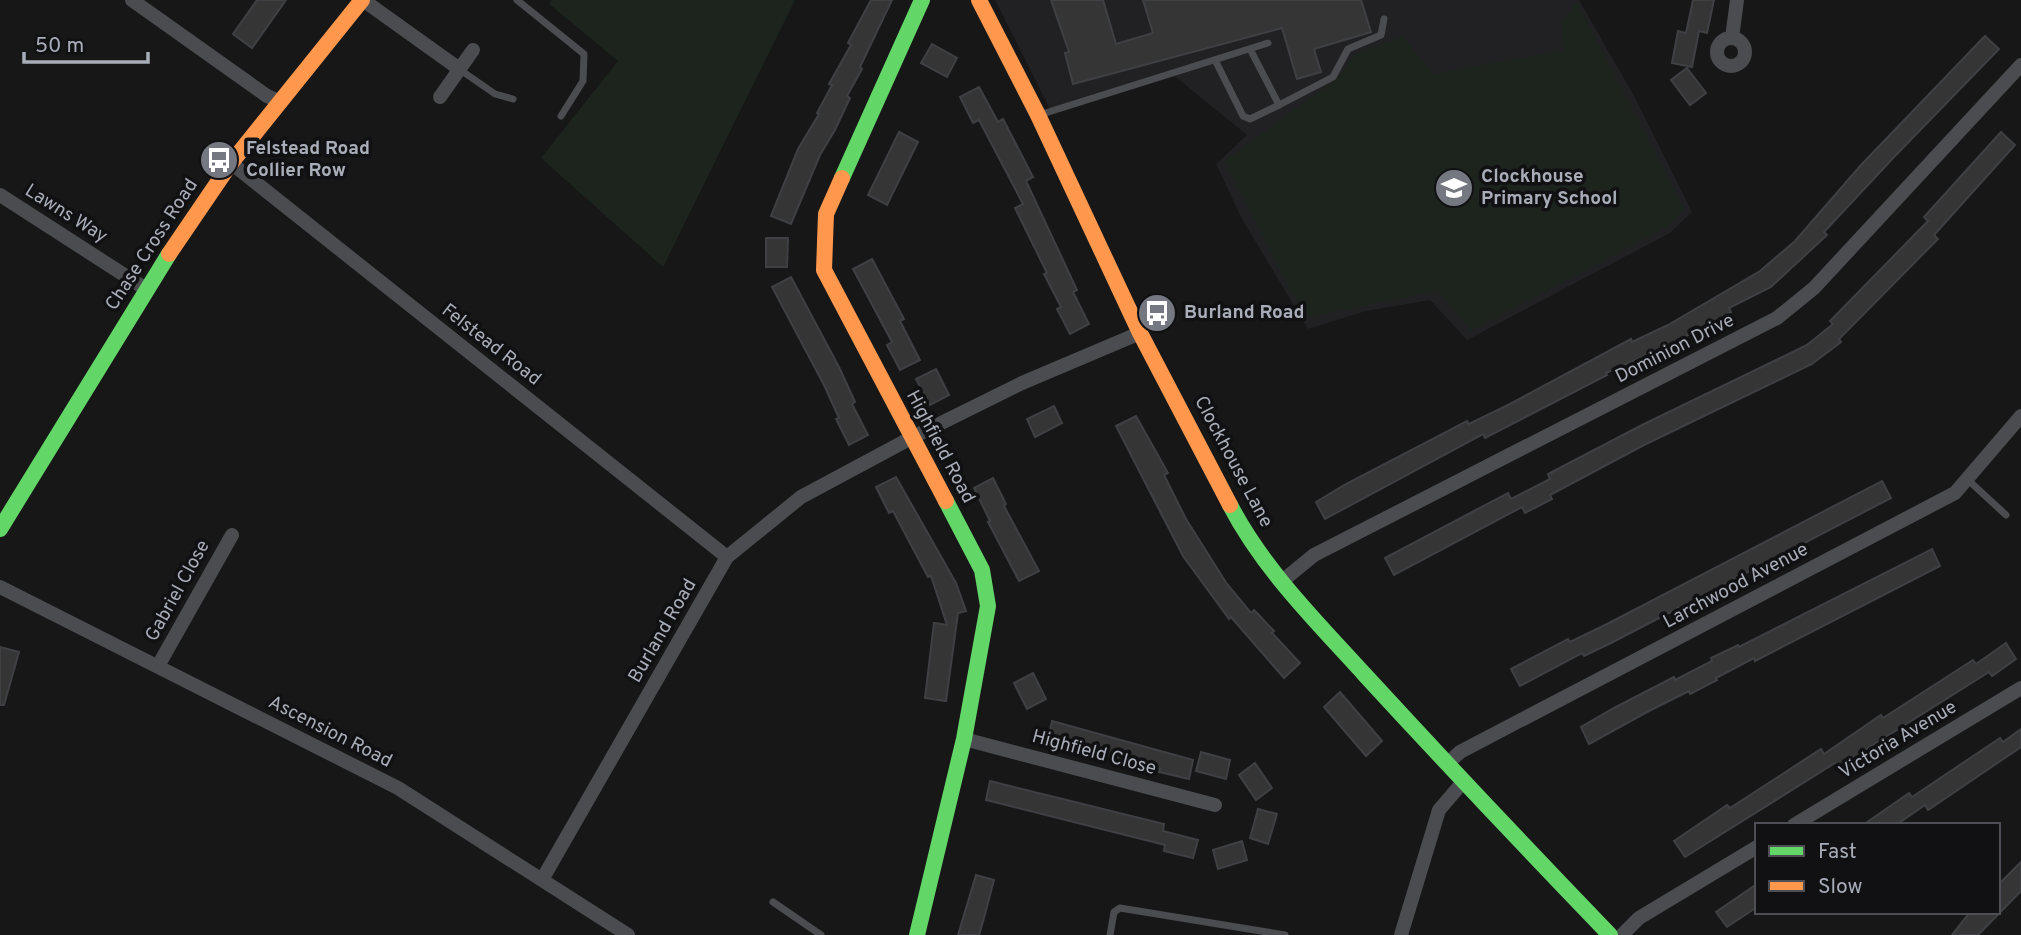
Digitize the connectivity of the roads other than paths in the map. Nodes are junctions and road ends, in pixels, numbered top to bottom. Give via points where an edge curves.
1 (132, 0) edge
2 (363, 0) edge
3 (517, 0) edge
4 (922, 0) edge
5 (979, 0) edge
6 (1737, 0) edge
7 (1384, 19) dead end
8 (1732, 38) dead end
9 (1268, 43) dead end
10 (1250, 49) junction
11 (473, 50) dead end
12 (1215, 60) junction
13 (2021, 65) edge
14 (458, 68) junction
15 (440, 97) dead end
16 (513, 99) dead end
17 (281, 102) junction
18 (1279, 105) junction
19 (1038, 115) junction
20 (561, 116) dead end
21 (231, 163) junction
22 (0, 195) edge
23 (146, 289) junction
24 (1140, 333) junction
25 (2021, 416) edge
26 (911, 438) junction
27 (1967, 479) junction
28 (2007, 515) dead end
29 (0, 530) edge
30 (232, 535) dead end
31 (727, 557) junction
32 (1281, 582) junction
33 (0, 587) edge
34 (158, 666) junction
35 (2021, 688) edge
36 (964, 739) junction
37 (1447, 764) junction
38 (1463, 782) junction
39 (1215, 805) dead end
40 (1797, 823) edge
41 (1755, 849) edge
42 (543, 878) junction
43 (773, 902) dead end
44 (628, 935) edge
45 (821, 935) edge
46 (917, 935) edge
47 (1110, 935) edge
48 (1285, 935) edge
49 (1402, 935) edge
50 (1610, 935) edge
51 (1622, 935) edge

1 - 17 street
2 - 14 street
2 - 17 street, Chase Cross Road
3 - 20 lane via 583,54 583,81
4 - 26 street, Highfield Road via 826,214 824,270
5 - 19 street, Clockhouse Lane
6 - 8 street
7 - 18 lane via 1381,35 1348,49 1333,77
9 - 10 lane
10 - 12 lane
10 - 18 lane
11 - 14 street
12 - 18 lane via 1242,116 1250,119
12 - 19 lane
13 - 32 street, Dominion Drive via 1814,288 1777,318 1314,555
14 - 15 street
14 - 16 lane via 495,94
17 - 21 street, Chase Cross Road
19 - 24 street, Clockhouse Lane
21 - 23 street, Chase Cross Road
21 - 31 street, Felstead Road
22 - 23 street, Lawns Way
23 - 29 street, Chase Cross Road
24 - 26 street, Burland Road via 1022,383
24 - 32 street, Clockhouse Lane via 1233,514
25 - 27 street, Larchwood Avenue
26 - 31 street, Burland Road via 801,497
26 - 36 street, Highfield Road via 982,570 988,606
27 - 28 lane
27 - 37 street, Larchwood Avenue via 1955,494 1460,752
30 - 34 street, Gabriel Close
31 - 42 street, Burland Road
32 - 37 street, Clockhouse Lane
33 - 34 street, Ascension Road
34 - 42 street, Ascension Road via 398,788
35 - 40 street, Victoria Avenue
36 - 39 street, Highfield Close
36 - 46 street, Highfield Road
37 - 38 street, Clockhouse Lane
38 - 49 street via 1439,810
38 - 50 street, Clockhouse Lane
41 - 51 street via 1639,918
42 - 44 street, Ascension Road
43 - 45 lane
47 - 48 lane via 1114,912 1120,908

